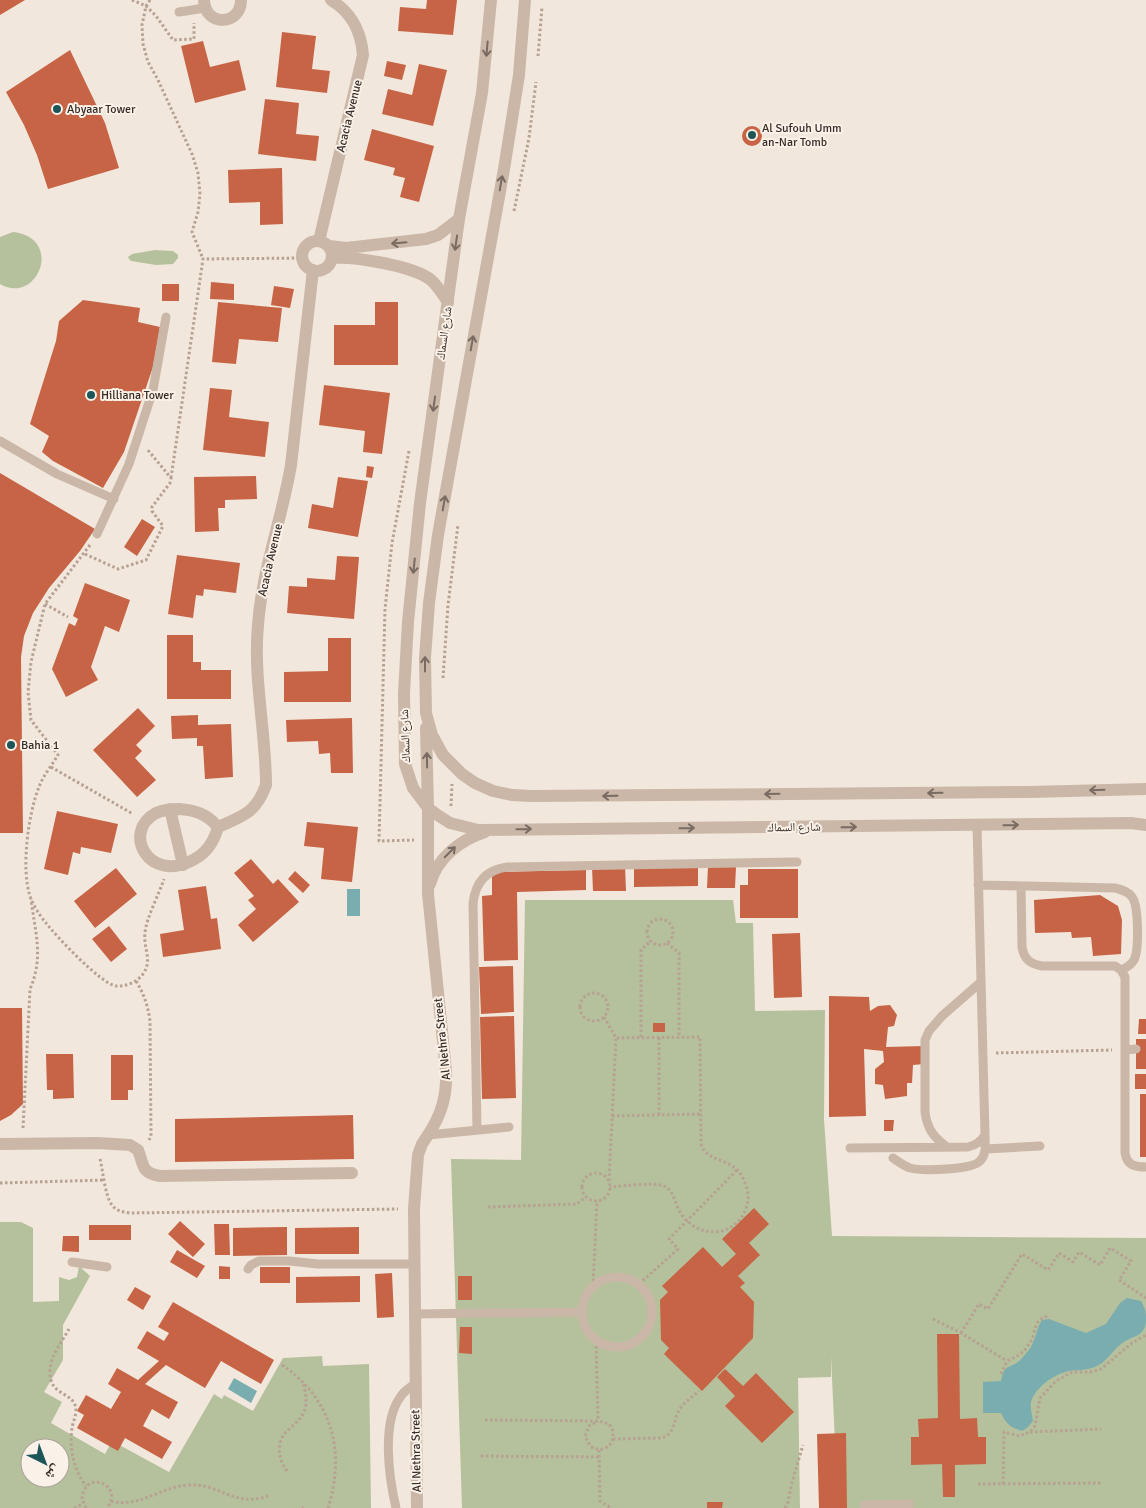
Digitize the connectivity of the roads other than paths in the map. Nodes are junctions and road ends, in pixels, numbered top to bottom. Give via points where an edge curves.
1 (241, 0) edge
2 (332, 0) edge
3 (491, 0) edge
4 (525, 0) edge
5 (204, 4) edge
6 (179, 12) dead end
7 (459, 219) junction
8 (326, 248) junction
9 (313, 270) junction
10 (448, 302) junction
11 (166, 317) dead end
12 (0, 441) edge
13 (114, 499) junction
14 (97, 534) road end
15 (426, 713) junction
16 (1143, 788) edge
17 (428, 808) junction
18 (170, 809) junction
19 (977, 825) junction
20 (1146, 825) edge
21 (218, 827) junction
22 (492, 830) junction
23 (797, 862) dead end
24 (184, 865) junction
25 (978, 885) junction
26 (1021, 886) junction
27 (428, 894) junction
28 (1121, 970) junction
29 (981, 982) junction
30 (1125, 1050) junction
31 (1136, 1050) dead end
32 (509, 1127) dead end
33 (477, 1130) junction
34 (985, 1134) junction
35 (428, 1135) junction
36 (0, 1144) edge
37 (1040, 1146) dead end
38 (947, 1147) junction
39 (850, 1148) dead end
40 (986, 1149) junction
41 (893, 1158) dead end
42 (1146, 1167) edge
43 (352, 1173) dead end
44 (72, 1262) dead end
45 (413, 1264) junction
46 (107, 1267) dead end
47 (248, 1269) dead end
48 (582, 1312) junction
49 (414, 1314) junction
50 (416, 1383) junction
51 (910, 1504) dead end
52 (864, 1505) dead end
53 (396, 1508) edge
54 (417, 1508) edge

1 - 5 street via 235,15 224,20 212,18
2 - 8 street, Acacia Avenue via 350,16 357,28 363,55
3 -> 7 street, شارع السماك via 482,93
15 -> 4 street, شارع السماك via 425,658 438,535 504,169 519,74
5 - 6 lane
7 -> 8 street via 438,235 426,239
7 -> 10 street, شارع السماك
8 - 9 street via 330,264
8 - 9 street via 311,242 305,247 302,258
8 - 10 street via 420,273 432,281
9 - 21 street, Acacia Avenue via 291,465 264,577 258,627 256,653 266,785 252,810
10 -> 17 street, شارع السماك via 420,503 404,693 405,764 413,788
11 - 13 lane via 153,390
12 - 13 lane via 57,474
13 - 14 lane
16 -> 15 street, شارع السماك via 1030,792 512,795 493,791 462,774 443,755 432,735
17 -> 15 street, Al Nethra Street
17 - 22 street, شارع السماك via 450,823
17 - 27 street, Al Nethra Street
18 - 21 street via 197,811
18 - 24 street
18 - 24 street via 157,813 147,822 141,836 144,851 154,863 169,867
19 -> 20 street, شارع السماك
22 -> 19 street, شارع السماك
19 - 25 lane
21 - 24 street via 206,851
27 -> 22 street via 431,881 445,857 472,836
23 - 33 lane via 507,867 496,868 486,874 474,892 473,904
25 - 26 lane
25 - 29 lane
26 - 28 lane via 1022,947 1028,961 1042,966 1115,966
26 - 28 lane via 1124,890 1136,904 1136,953 1134,961
27 - 35 street, Al Nethra Street via 447,1089 436,1124
28 - 30 lane via 1125,977
29 - 34 lane
29 - 38 lane via 934,1023 925,1040 926,1123 938,1141
30 - 31 lane
30 - 42 lane via 1126,1160 1132,1166
32 - 33 lane
33 - 35 lane
34 - 38 lane via 975,1146
34 - 40 lane
35 - 45 street, Al Nethra Street via 418,1156
36 - 43 street via 130,1145 138,1150 145,1170 160,1176
37 - 40 lane
38 - 39 lane
40 - 41 lane via 980,1161 969,1167 917,1169
44 - 46 lane
45 - 47 lane via 259,1261
45 - 49 street, Al Nethra Street
48 - 48 lane via 583,1303 593,1286 602,1280 621,1277 639,1284 651,1300 653,1310 652,1320 642,1337 625,1347 615,1348 596,1341 586,1328
48 - 49 lane
49 - 50 street, Al Nethra Street
50 - 53 lane via 401,1395 392,1411 388,1451
50 - 54 street, Al Nethra Street
51 - 52 lane

